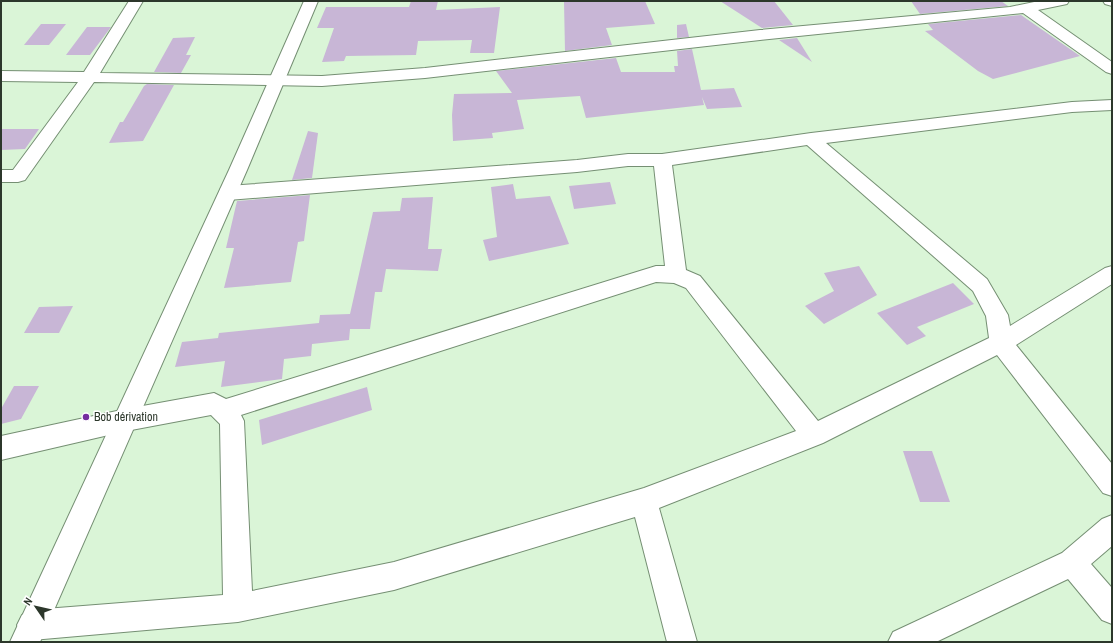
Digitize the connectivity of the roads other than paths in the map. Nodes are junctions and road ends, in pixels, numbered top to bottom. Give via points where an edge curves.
1 (136, 1) edge
2 (311, 1) edge
3 (1062, 1) edge
4 (1027, 9) junction
5 (1112, 69) edge
6 (1, 76) edge
7 (89, 78) junction
8 (276, 79) junction
9 (1112, 104) edge
10 (811, 139) junction
11 (662, 160) junction
12 (1, 176) edge
13 (228, 192) junction
14 (1112, 274) edge
15 (676, 275) junction
16 (1001, 343) junction
17 (224, 410) junction
18 (126, 420) junction
19 (814, 435) junction
20 (1, 448) edge
21 (1112, 484) edge
22 (644, 501) junction
23 (1112, 528) edge
24 (1072, 563) junction
25 (238, 608) junction
26 (1112, 610) edge
27 (28, 634) edge
28 (910, 641) edge
29 (682, 642) edge

1 - 7 street
2 - 8 street
3 - 4 street
4 - 5 street
4 - 8 street via 760,35 425,73 322,81
6 - 7 street
7 - 8 street
7 - 12 street via 18,176
8 - 13 street
9 - 10 street
10 - 11 street
10 - 16 street via 980,285 996,315
11 - 13 street via 628,160
11 - 15 street
13 - 18 street
14 - 16 street
15 - 17 street via 656,274
15 - 19 street via 693,282
16 - 19 street
16 - 21 street
17 - 18 street via 214,404
17 - 25 street via 232,421
18 - 20 street
18 - 27 street
19 - 22 street
22 - 25 street via 394,576
22 - 29 street
23 - 24 street
24 - 26 street
24 - 28 street
25 - 27 street

